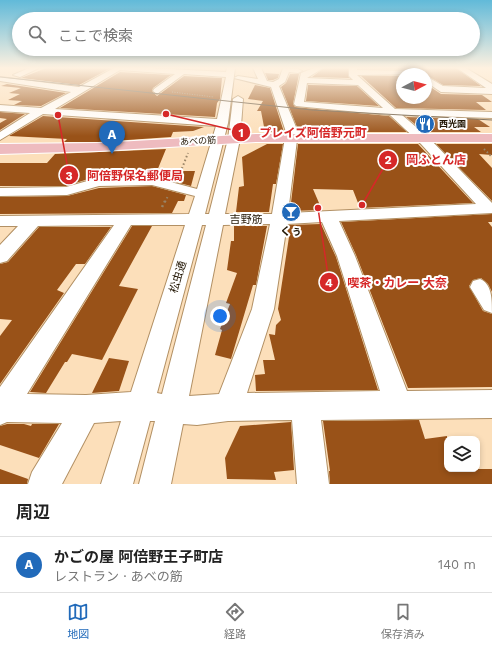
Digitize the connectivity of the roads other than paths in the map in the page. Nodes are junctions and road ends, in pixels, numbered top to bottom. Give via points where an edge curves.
1 (78, 91) edge
2 (232, 91) edge
3 (279, 91) edge
4 (299, 91) edge
5 (370, 91) edge
6 (381, 100) junction
7 (395, 100) dead end
8 (445, 102) dead end
9 (0, 108) edge
10 (43, 110) junction
11 (394, 111) junction
12 (457, 114) junction
13 (492, 115) edge
14 (492, 132) edge
15 (226, 134) junction
16 (292, 135) junction
17 (417, 135) junction
18 (0, 137) edge
19 (492, 138) edge
20 (0, 143) edge
21 (0, 149) edge
22 (0, 192) edge
23 (192, 192) dead end
24 (489, 211) edge
25 (328, 216) junction
26 (205, 219) junction
27 (279, 219) junction
28 (126, 220) junction
29 (0, 221) edge
30 (33, 221) junction
31 (0, 256) edge
32 (480, 287) dead end
33 (492, 304) edge
34 (492, 404) edge
35 (140, 406) junction
36 (228, 406) junction
37 (398, 406) junction
38 (305, 407) junction
39 (1, 409) edge
40 (86, 409) junction
41 (172, 409) junction
42 (44, 484) edge
43 (117, 484) edge
44 (155, 484) edge
45 (313, 484) edge

1 - 10 street
2 - 15 street, 松虫通
3 - 16 street
4 - 11 street via 299,104
5 - 6 street
6 - 7 street
6 - 11 street
8 - 12 street
9 - 10 street
10 - 15 street
10 - 18 street
11 - 12 street
11 - 17 street
12 - 13 street
14 - 17 main road, あべの筋
15 - 16 main road, あべの筋
15 - 20 main road, あべの筋 via 82,142
15 - 21 main road, あべの筋 via 99,147
15 - 26 street, 松虫通
16 - 17 main road, あべの筋
16 - 27 street
17 - 19 main road, あべの筋
17 - 24 street
22 - 23 street via 67,191 98,182 152,181
24 - 25 street, 吉野筋
25 - 27 street, 吉野筋
25 - 37 street via 346,256
26 - 27 street, 吉野筋
26 - 28 street, 吉野筋
26 - 35 street, 松虫通
26 - 41 street, 松虫通
27 - 36 street via 262,309
28 - 30 street, 吉野筋
28 - 39 street
29 - 30 street, 吉野筋
30 - 31 street
32 - 33 street
34 - 37 street
35 - 40 street
35 - 41 street
35 - 43 street, 松虫通
36 - 38 street
36 - 41 street via 197,411
37 - 38 street
38 - 45 street
39 - 40 street
40 - 42 street
41 - 44 street, 松虫通

